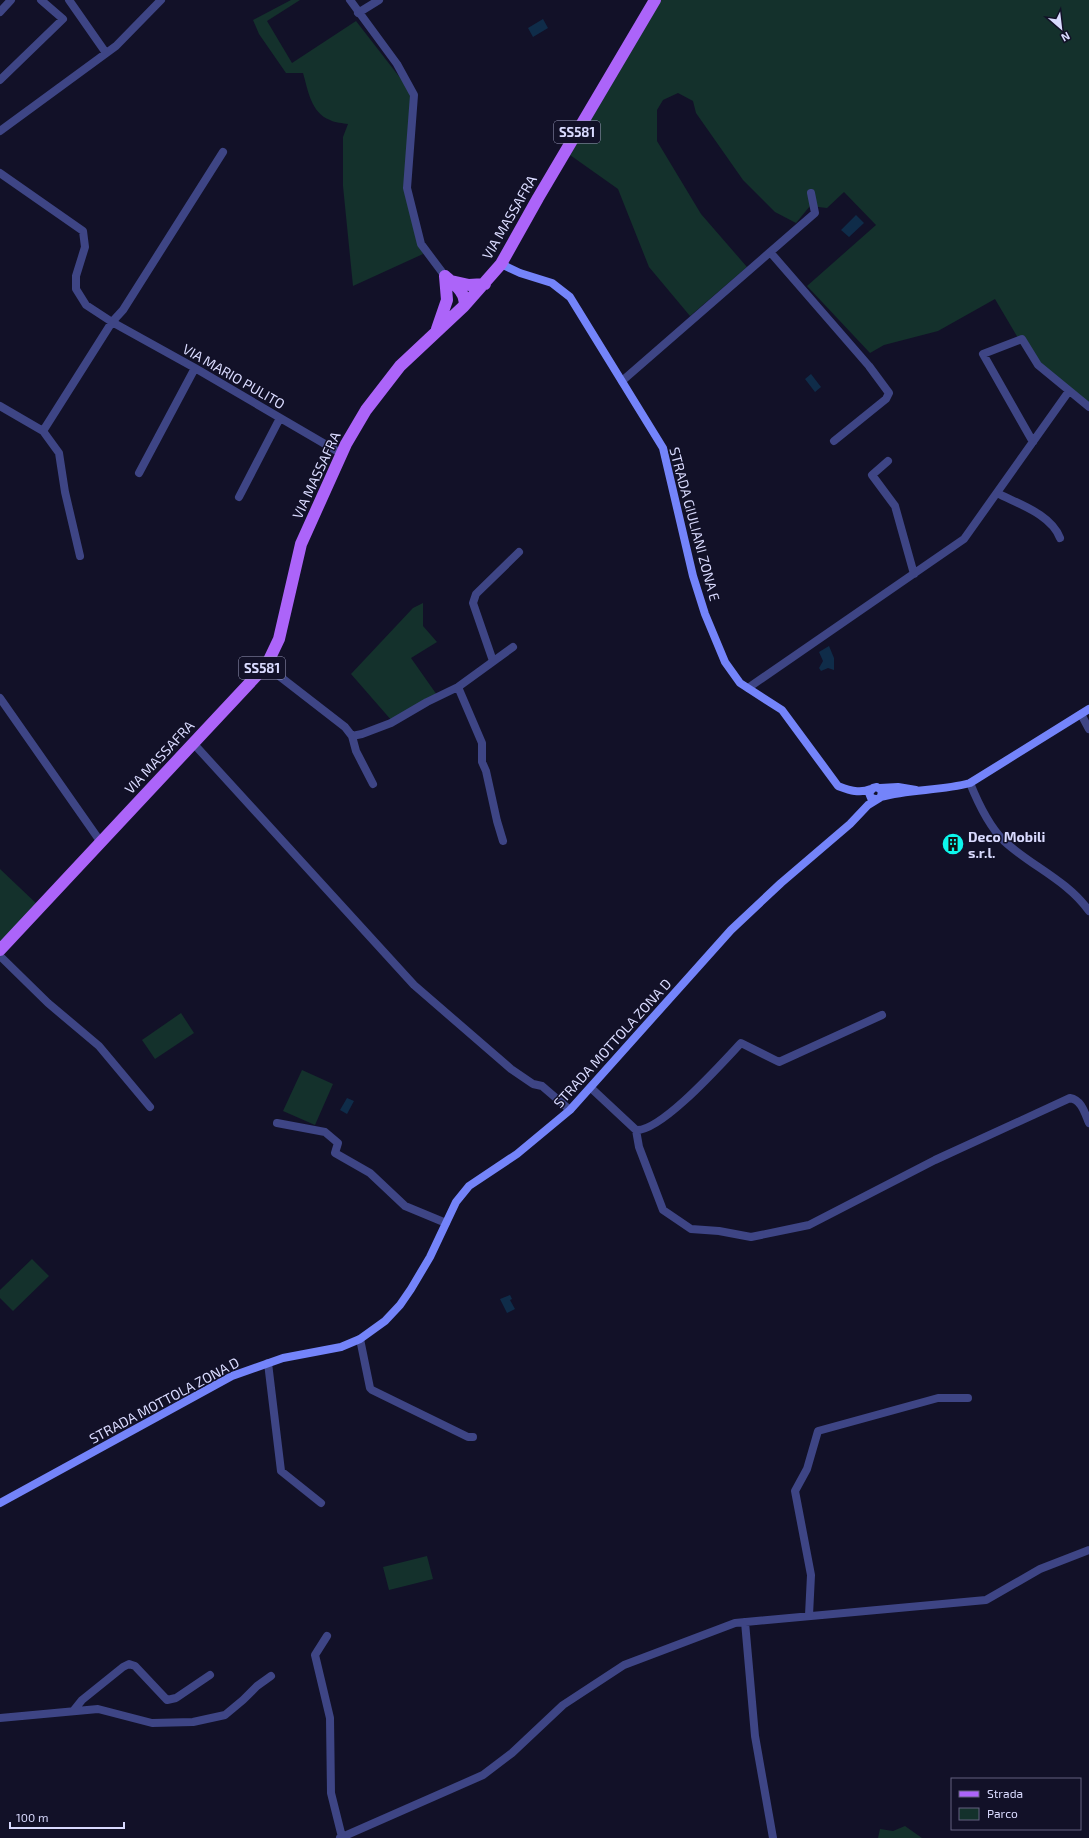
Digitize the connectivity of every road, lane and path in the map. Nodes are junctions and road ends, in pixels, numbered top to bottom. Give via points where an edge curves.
1 (12, 0) edge
2 (41, 0) edge
3 (69, 0) edge
4 (161, 0) edge
5 (350, 0) edge
6 (379, 0) edge
7 (652, 1) edge
8 (0, 12) edge
9 (358, 13) junction
10 (106, 53) junction
11 (0, 80) edge
12 (0, 131) edge
13 (223, 152) dead end
14 (0, 173) edge
15 (811, 193) dead end
16 (770, 252) junction
17 (501, 264) junction
18 (447, 283) junction
19 (485, 284) junction
20 (464, 306) junction
21 (112, 322) junction
22 (436, 332) junction
23 (195, 368) junction
24 (622, 381) junction
25 (1069, 391) junction
26 (0, 406) edge
27 (1089, 407) edge
28 (280, 418) junction
29 (43, 431) junction
30 (834, 441) dead end
31 (1033, 442) junction
32 (342, 454) junction
33 (888, 461) dead end
34 (139, 473) dead end
35 (997, 493) junction
36 (239, 497) dead end
37 (1060, 538) dead end
38 (519, 552) dead end
39 (80, 556) dead end
40 (914, 574) junction
41 (513, 647) dead end
42 (493, 661) junction
43 (264, 665) junction
44 (458, 687) junction
45 (748, 688) junction
46 (0, 698) edge
47 (1089, 709) edge
48 (1081, 714) junction
49 (1089, 729) edge
50 (352, 736) junction
51 (193, 742) junction
52 (970, 783) junction
53 (373, 784) dead end
54 (873, 794) junction
55 (100, 841) junction
56 (503, 841) dead end
57 (1089, 911) edge
58 (0, 950) edge
59 (0, 956) edge
60 (882, 1015) dead end
61 (591, 1088) junction
62 (150, 1108) dead end
63 (570, 1110) junction
64 (277, 1123) dead end
65 (1089, 1124) edge
66 (636, 1130) junction
67 (446, 1223) junction
68 (360, 1339) junction
69 (268, 1363) junction
70 (968, 1398) dead end
71 (473, 1437) dead end
72 (0, 1503) edge
73 (321, 1503) dead end
74 (1089, 1550) edge
75 (809, 1615) junction
76 (745, 1622) junction
77 (326, 1636) dead end
78 (210, 1675) dead end
79 (271, 1676) dead end
80 (74, 1710) junction
81 (0, 1718) edge
82 (341, 1837) edge
83 (773, 1838) edge

1 - 8 street
2 - 11 street via 63,19
3 - 10 street
4 - 10 street
5 - 9 street
6 - 9 street
7 - 17 main road, VIA MASSAFRA / SS581
9 - 18 street via 397,64 414,95 407,188 421,244
10 - 12 street
13 - 21 street via 123,310
14 - 21 street, VIA MARIO PULITO via 83,231 86,247 76,276 76,288 86,305
15 - 16 street via 815,213
16 - 24 street
16 - 30 street via 869,366 889,393 886,399
17 - 19 main road, VIA MASSAFRA / SS581
17 - 24 main road, STRADA GIULIANI ZONA E via 552,283 570,297
18 - 19 main road
18 - 20 main road via 455,305
18 - 22 main road via 446,306
19 - 20 main road, VIA MASSAFRA / SS581
20 - 22 main road, VIA MASSAFRA / SS581
21 - 23 street, VIA MARIO PULITO
21 - 29 street
22 - 32 main road, VIA MASSAFRA / SS581 via 400,366 366,410
23 - 28 street, VIA MARIO PULITO
23 - 34 street
24 - 45 main road, STRADA GIULIANI ZONA E via 663,448 693,576 705,614 725,662 740,683
25 - 27 street
25 - 31 street
25 - 31 street via 1038,365 1022,339 984,354
26 - 29 street
28 - 32 street, VIA MARIO PULITO
28 - 36 street
29 - 39 street via 59,453
31 - 35 street
32 - 43 main road, VIA MASSAFRA / SS581 via 300,544 279,639
33 - 40 street via 872,474 895,506
35 - 37 street via 1045,518 1057,530
35 - 40 street via 964,539
38 - 42 street via 473,599 474,610
40 - 45 street
41 - 42 street
42 - 44 street
43 - 50 street via 345,727
43 - 51 main road, VIA MASSAFRA / SS581
44 - 50 street via 391,723
44 - 56 street via 482,743 483,766
45 - 54 main road, STRADA GIULIANI ZONA E via 782,710 838,786 850,791
46 - 55 street
47 - 48 main road
48 - 49 street
48 - 52 main road
50 - 53 street via 356,751
51 - 55 main road, VIA MASSAFRA / SS581
51 - 63 street via 414,985 511,1069 533,1084 542,1086
52 - 54 main road via 952,788 917,790 898,787
52 - 57 street via 980,807 1004,840 1068,888
54 - 61 main road, STRADA MOTTOLA ZONA D via 864,803 860,814 731,930
55 - 58 main road, VIA MASSAFRA / SS581
59 - 62 street via 48,1003 104,1051
60 - 66 street via 779,1062 741,1043 664,1117 642,1130
61 - 63 main road, STRADA MOTTOLA ZONA D
61 - 66 street
63 - 67 main road, STRADA MOTTOLA ZONA D via 517,1154 469,1186 456,1202
64 - 67 street via 326,1132 338,1143 335,1154 370,1173 406,1206
65 - 66 street via 1082,1106 1077,1100 1070,1098 935,1160 809,1224 751,1238 719,1231 691,1229 663,1210 639,1146
67 - 68 main road, STRADA MOTTOLA ZONA D via 430,1257 400,1305 385,1322
68 - 69 main road, STRADA MOTTOLA ZONA D via 341,1347
68 - 71 street via 372,1390 468,1437
69 - 72 main road, STRADA MOTTOLA ZONA D via 232,1376
69 - 73 street via 281,1472
70 - 75 street via 938,1398 818,1432 807,1469 796,1491 811,1575
74 - 75 street via 1040,1569 986,1600
75 - 76 street
76 - 82 street via 735,1623 624,1665 563,1705 512,1753 483,1774
76 - 83 street via 755,1736
77 - 82 street via 315,1655 330,1718 331,1793
78 - 80 street via 176,1698 167,1700 135,1666 129,1664 82,1700
79 - 80 street via 225,1715 193,1722 152,1723 98,1709
80 - 81 street

